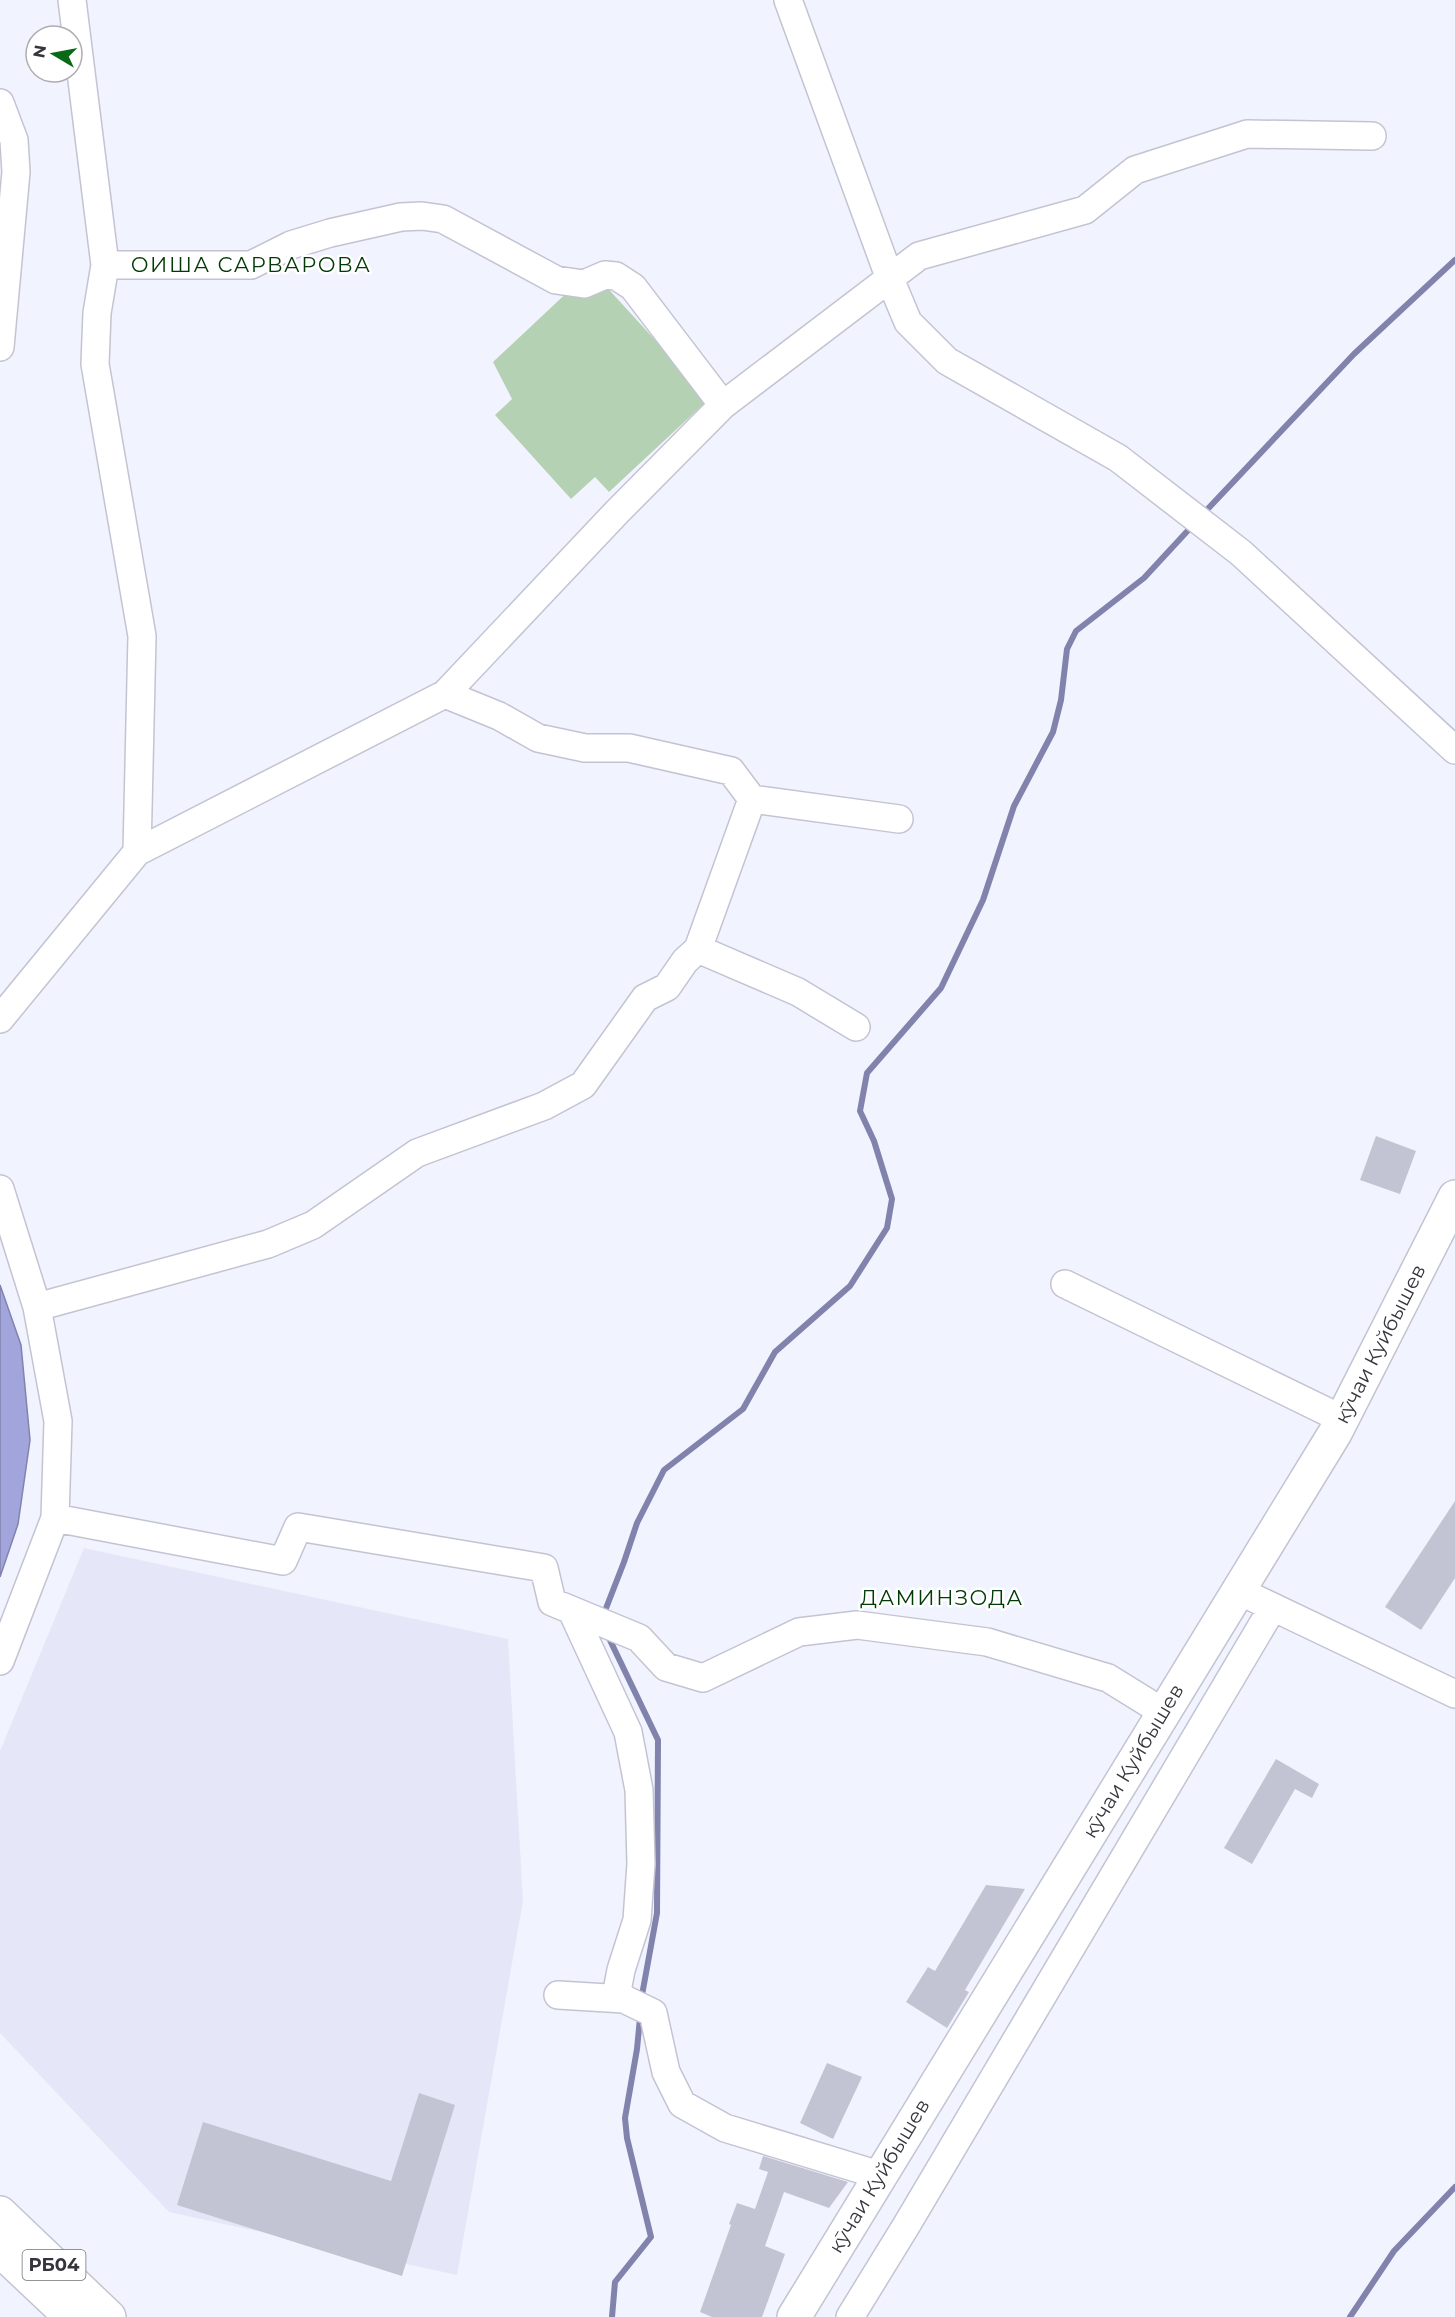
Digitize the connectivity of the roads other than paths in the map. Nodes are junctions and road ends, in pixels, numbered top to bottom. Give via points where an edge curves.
1 (72, 0) edge
2 (788, 0) edge
3 (0, 103) edge
4 (1372, 136) dead end
5 (105, 264) junction
6 (891, 279) junction
7 (0, 347) edge
8 (723, 405) junction
9 (445, 694) junction
10 (1455, 750) edge
11 (752, 799) junction
12 (899, 819) dead end
13 (137, 852) junction
14 (698, 950) junction
15 (0, 1019) edge
16 (856, 1027) dead end
17 (0, 1189) edge
18 (1455, 1197) edge
19 (1065, 1284) dead end
20 (37, 1307) junction
21 (1342, 1419) junction
22 (55, 1518) junction
23 (1237, 1590) junction
24 (1273, 1607) junction
25 (593, 1619) junction
26 (0, 1661) edge
27 (1455, 1694) edge
28 (1163, 1712) junction
29 (558, 1995) dead end
30 (624, 1999) junction
31 (879, 2175) junction
32 (0, 2213) edge
33 (0, 2250) edge
34 (71, 2317) edge
35 (109, 2317) edge
36 (794, 2317) edge
37 (850, 2317) edge

1 - 5 street
2 - 6 street
3 - 7 street via 14,140 16,172
4 - 6 street via 1247,134 1135,170 1085,210 919,256
5 - 8 street via 251,266 291,245 330,233 402,218 442,219 556,280 584,284 605,275 616,276 633,287
5 - 13 street via 97,313 95,364 142,636
6 - 8 street
6 - 10 street via 908,322 947,361 1118,458 1241,552
8 - 9 street
9 - 11 street via 499,716 538,738 585,748 629,748 731,771
9 - 13 street
11 - 12 street
11 - 14 street
13 - 15 street
14 - 16 street via 798,992
14 - 20 street via 667,987 645,998 583,1084 544,1107 417,1153 313,1225 268,1244
17 - 20 street
18 - 21 main road, кӯчаи Куйбышев
19 - 21 street
20 - 22 street via 58,1421
21 - 23 main road, кӯчаи Куйбышев
22 - 25 street via 283,1561 298,1527 544,1568 552,1602
22 - 26 street
23 - 24 street
23 - 28 main road, кӯчаи Куйбышев
24 - 27 street
24 - 37 street
25 - 28 street via 639,1638 666,1667 703,1678 799,1632 857,1625 987,1642 1108,1678
25 - 30 street via 628,1732 639,1790 641,1864 637,1920 621,1970 618,1991
28 - 31 main road, кӯчаи Куйбышев
29 - 30 street
30 - 31 street via 653,2013 666,2072 682,2104 724,2128
31 - 36 main road, кӯчаи Куйбышев
32 - 35 main road, РБ04
33 - 34 main road, РБ04

